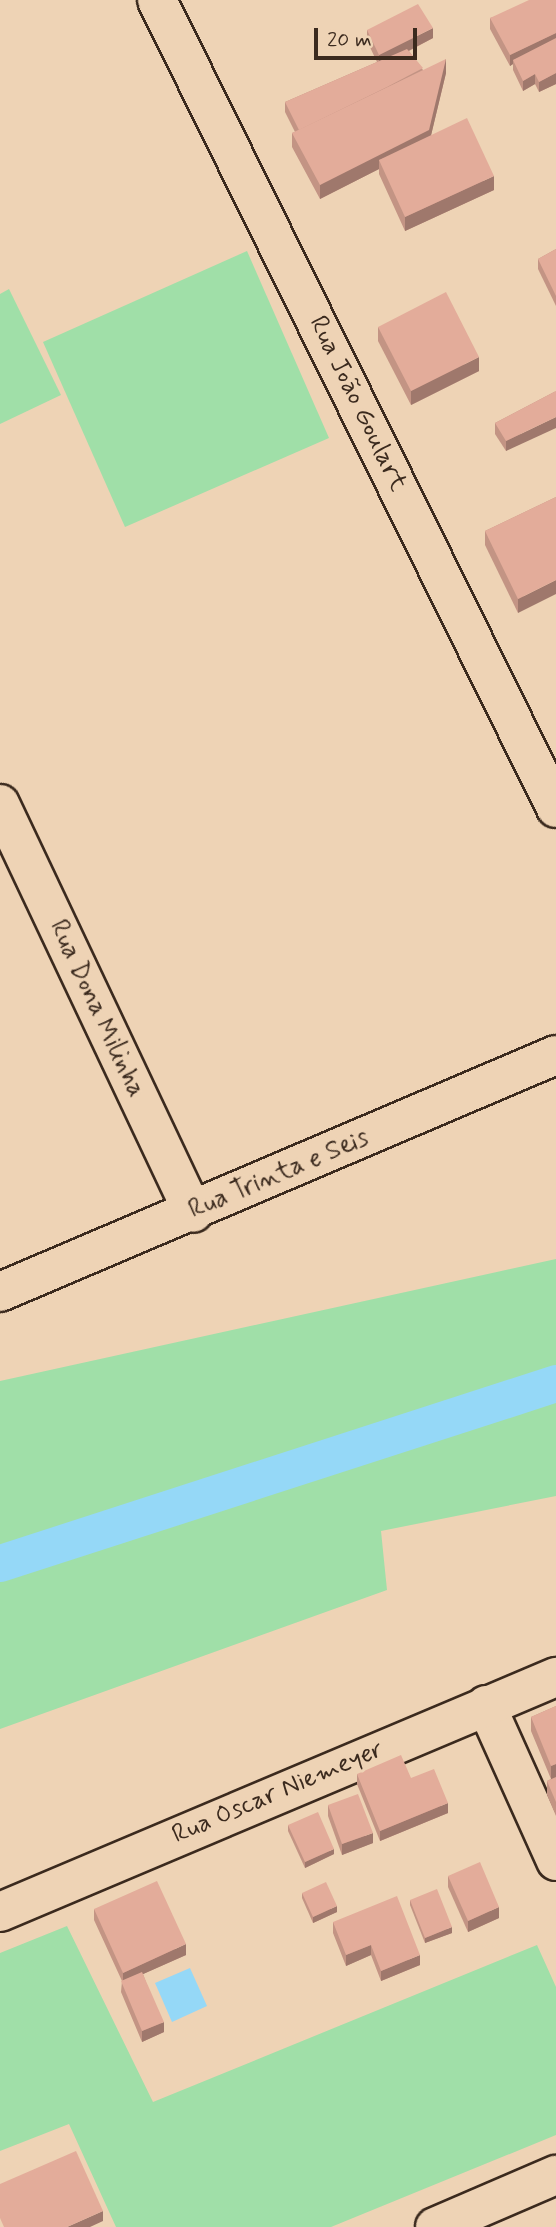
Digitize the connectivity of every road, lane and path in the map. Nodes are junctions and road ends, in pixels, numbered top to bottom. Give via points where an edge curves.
1 (157, 0) edge
2 (0, 804) edge
3 (556, 808) edge
4 (556, 1055) edge
5 (193, 1213) junction
6 (0, 1292) edge
7 (556, 1677) edge
8 (486, 1705) junction
9 (556, 1861) edge
10 (0, 1912) edge
11 (556, 2175) edge
12 (435, 2227) edge

1 - 3 street, Rua João Goulart
2 - 5 street, Rua Dona Milinha
4 - 5 street, Rua Trinta e Seis
5 - 6 street, Rua Trinta e Seis
7 - 8 street, Rua Oscar Niemeyer
8 - 9 street
8 - 10 street, Rua Oscar Niemeyer
11 - 12 street

